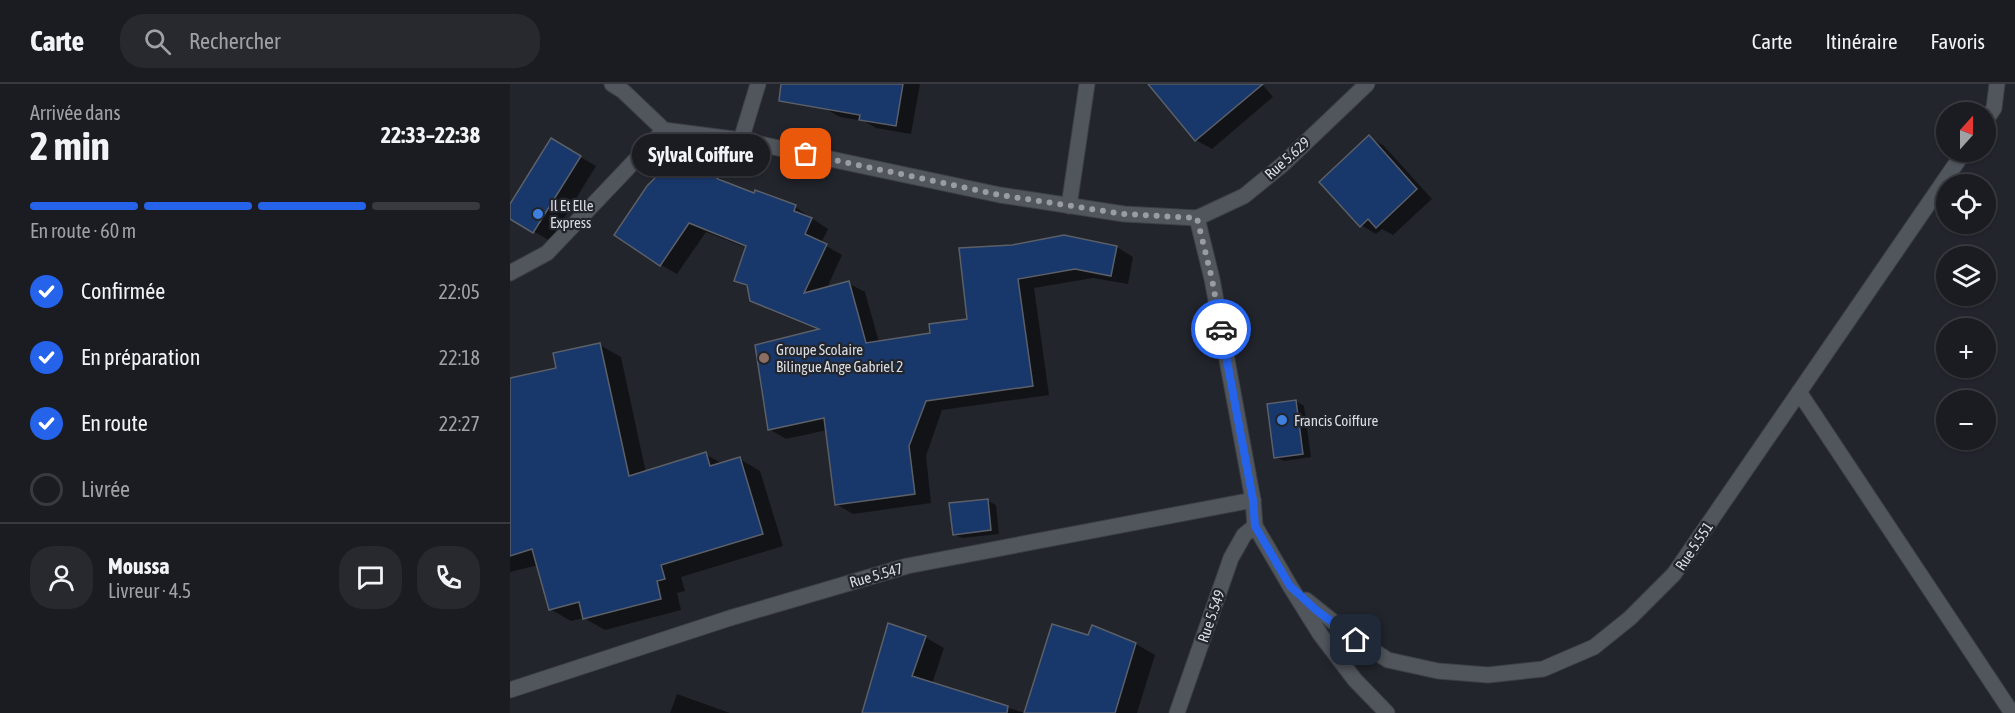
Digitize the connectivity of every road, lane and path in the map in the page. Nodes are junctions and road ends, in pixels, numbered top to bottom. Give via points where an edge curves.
1 (612, 84) edge
2 (758, 84) edge
3 (1087, 84) edge
4 (1367, 84) edge
5 (1997, 84) edge
6 (1995, 102) edge
7 (664, 130) junction
8 (741, 140) junction
9 (1957, 162) edge
10 (1069, 206) junction
11 (1197, 218) junction
12 (510, 273) edge
13 (1799, 392) junction
14 (1253, 500) junction
15 (1255, 526) junction
16 (1290, 586) junction
17 (510, 690) edge
18 (1177, 713) edge
19 (1387, 713) edge
20 (2012, 713) edge

1 - 7 street
2 - 8 street
3 - 10 street
4 - 11 street, Rue 5.629 via 1244,196
5 - 6 street
7 - 8 street
7 - 12 street via 548,253
8 - 10 street
9 - 13 street, Rue 5.551
10 - 11 street
11 - 14 street
13 - 16 street, Rue 5.551 via 1667,582 1594,646 1543,669 1488,675 1438,671 1388,660 1316,610
13 - 20 street
14 - 15 street
14 - 17 street, Rue 5.547 via 907,566 730,618
15 - 16 street
15 - 18 street, Rue 5.549 via 1244,535 1231,558
16 - 19 street via 1355,680

